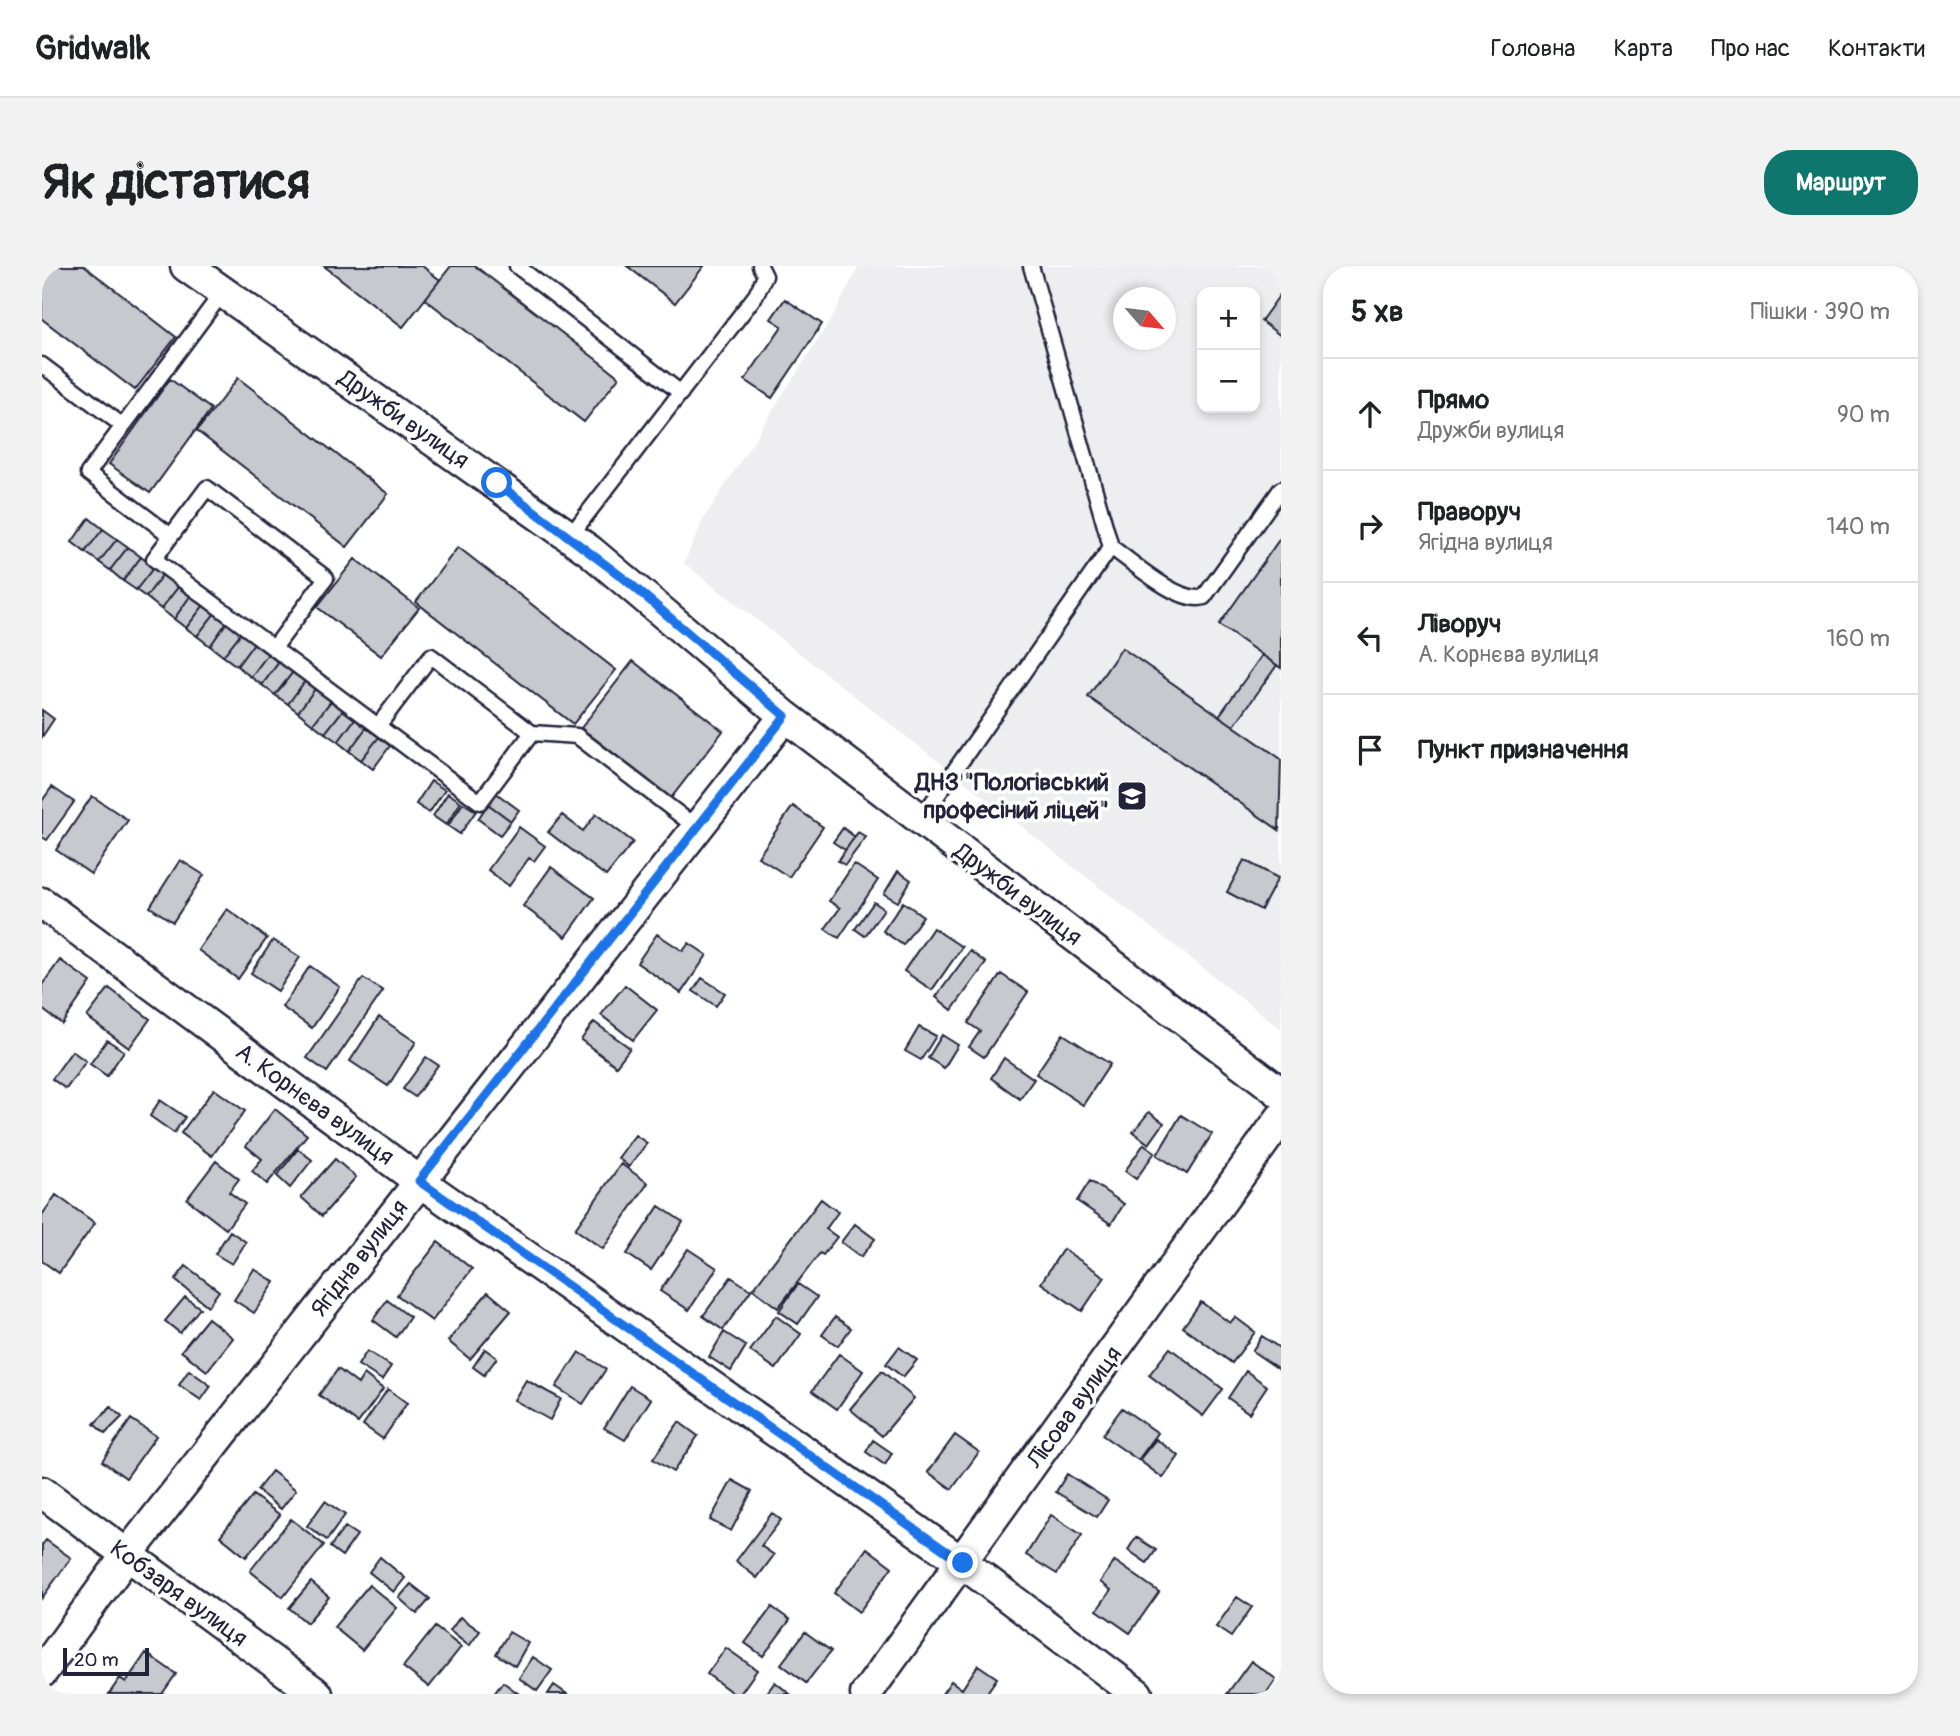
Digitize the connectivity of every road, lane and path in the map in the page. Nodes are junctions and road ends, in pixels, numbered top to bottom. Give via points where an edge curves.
1 (186, 266) edge
2 (517, 266) edge
3 (760, 266) edge
4 (1031, 266) edge
5 (222, 293) junction
6 (42, 365) edge
7 (681, 393) junction
8 (123, 426) junction
9 (1281, 489) edge
10 (171, 536) junction
11 (570, 536) junction
12 (1111, 547) junction
13 (274, 648) junction
14 (785, 716) junction
15 (378, 726) junction
16 (532, 733) junction
17 (920, 820) junction
18 (697, 828) junction
19 (42, 903) edge
20 (1281, 1093) edge
21 (1281, 1118) edge
22 (419, 1181) junction
23 (42, 1492) edge
24 (127, 1555) junction
25 (963, 1563) junction
26 (42, 1672) edge
27 (317, 1694) edge
28 (866, 1694) edge
29 (1137, 1694) edge

1 - 5 street, Дружби вулиця
2 - 7 lane
3 - 7 lane via 765,276 762,285
4 - 12 lane
5 - 8 lane
5 - 11 street, Дружби вулиця
6 - 8 lane
7 - 11 lane
8 - 10 lane via 88,473
9 - 12 lane via 1204,597 1197,600 1180,595
10 - 13 lane via 154,559
10 - 13 lane via 207,488 326,578
11 - 14 street, Дружби вулиця
12 - 17 lane
13 - 15 lane
14 - 17 street, Дружби вулиця
14 - 18 street, Ягідна вулиця
15 - 16 lane via 480,803
15 - 16 lane via 430,656
16 - 18 lane via 577,736
17 - 20 street, Дружби вулиця
18 - 22 street, Ягідна вулиця
19 - 22 street, А. Корнєва вулиця
21 - 25 street, Лісова вулиця
22 - 24 street, Ягідна вулиця
22 - 25 street, А. Корнєва вулиця
23 - 24 street, Кобзаря вулиця
24 - 26 street, Ягідна вулиця
24 - 27 street, Кобзаря вулиця
25 - 28 street, Лісова вулиця
25 - 29 street, А. Корнєва вулиця

